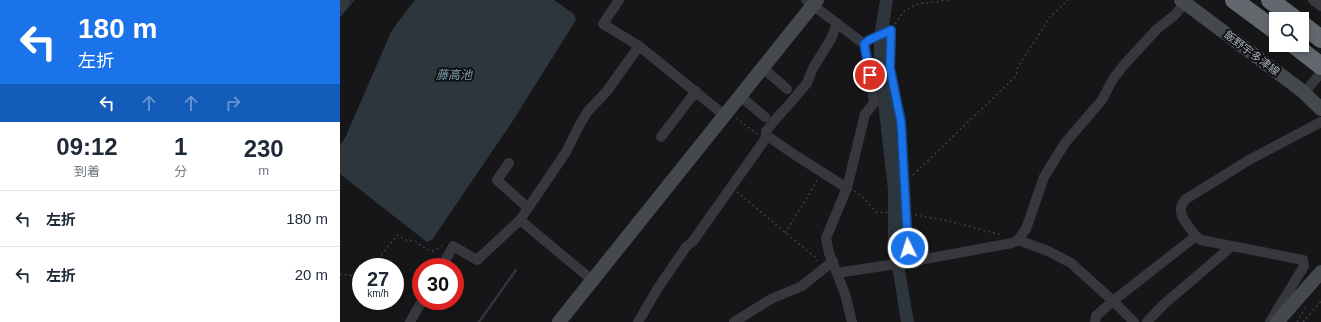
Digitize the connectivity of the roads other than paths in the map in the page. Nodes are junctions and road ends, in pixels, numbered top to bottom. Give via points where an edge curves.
1 (345, 0) edge
2 (620, 0) edge
3 (1234, 0) edge
4 (1270, 0) edge
5 (1313, 0) edge
6 (1184, 1) edge
7 (812, 2) edge
8 (1321, 6) edge
9 (340, 7) edge
10 (1286, 12) edge
11 (837, 24) junction
12 (1269, 26) edge
13 (1309, 30) edge
14 (1321, 39) edge
15 (866, 42) junction
16 (639, 46) junction
17 (1302, 52) edge
18 (762, 68) junction
19 (1321, 70) edge
20 (787, 89) dead end
21 (696, 91) junction
22 (1304, 93) junction
23 (740, 96) junction
24 (1321, 109) edge
25 (726, 113) junction
26 (765, 117) dead end
27 (1321, 122) edge
28 (661, 137) dead end
29 (765, 137) junction
30 (508, 163) dead end
31 (847, 188) junction
32 (528, 208) junction
33 (520, 220) junction
34 (1196, 236) junction
35 (1018, 240) junction
36 (1232, 246) junction
37 (447, 258) edge
38 (832, 261) junction
39 (908, 262) junction
40 (1321, 272) edge
41 (837, 273) junction
42 (592, 280) junction
43 (1113, 301) junction
44 (417, 310) edge
45 (410, 322) edge
46 (559, 322) edge
47 (638, 322) edge
48 (734, 322) edge
49 (852, 322) edge
50 (1095, 322) edge
51 (1134, 322) edge
52 (1146, 322) edge
53 (1270, 322) edge
54 (1277, 322) edge

1 - 9 street
2 - 16 street via 602,24
3 - 12 highway
4 - 10 highway
5 - 8 street
6 - 22 street, 飯野宇多津線
6 - 35 street via 1174,15 1124,64 1102,100 1065,143 1044,177 1026,230
7 - 11 street
7 - 18 street
11 - 15 street
11 - 29 street via 807,83 766,131
13 - 14 highway
15 - 31 street via 874,103 865,114
15 - 39 street via 891,30 890,68 901,122
16 - 21 street
16 - 32 street via 607,91 588,111 566,152
17 - 19 highway
18 - 20 street
18 - 23 street
19 - 22 street
21 - 25 street
21 - 28 street
22 - 24 street, 飯野宇多津線
23 - 25 street
23 - 26 street
25 - 42 street
27 - 34 street via 1249,160 1181,203 1181,215
29 - 31 street
29 - 47 street via 693,241 686,247
30 - 32 street via 497,180
31 - 38 street via 826,238
32 - 33 street
33 - 37 street via 477,260 453,246
33 - 42 street
34 - 36 street via 1201,240
34 - 43 street
35 - 39 street
35 - 43 street via 1071,262
36 - 52 street
36 - 53 street via 1303,260 1304,266
38 - 41 street
38 - 48 street via 802,286 771,299
39 - 41 street
40 - 54 street
41 - 49 street
42 - 46 street
43 - 50 street via 1096,316
43 - 51 street
44 - 45 street

